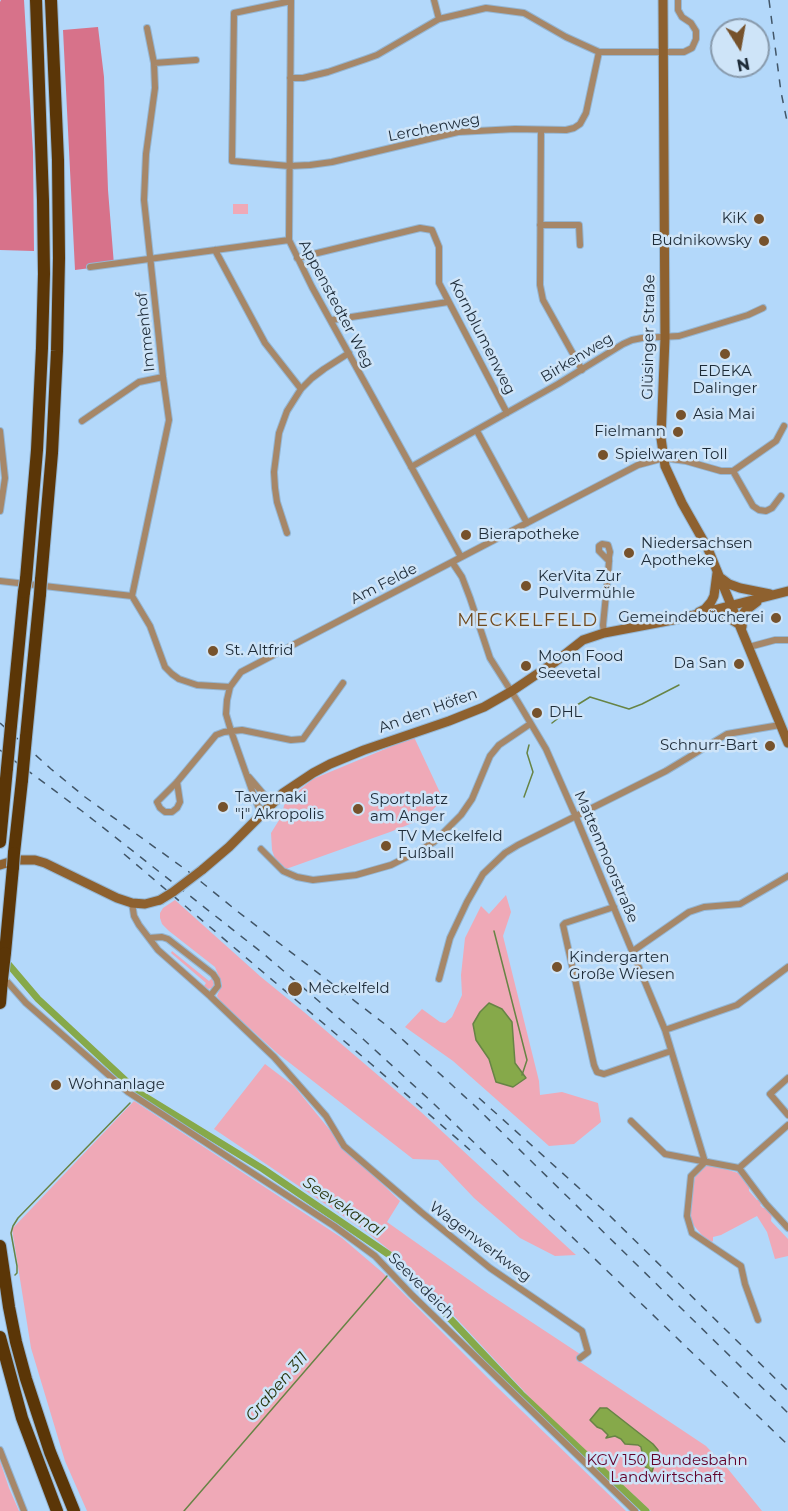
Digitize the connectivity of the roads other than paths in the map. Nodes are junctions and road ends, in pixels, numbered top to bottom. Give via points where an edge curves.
1 (36, 0) edge
2 (51, 0) edge
3 (291, 0) edge
4 (434, 0) edge
5 (663, 0) edge
6 (678, 0) edge
7 (439, 19) junction
8 (147, 28) dead end
9 (599, 52) junction
10 (663, 53) junction
11 (196, 60) dead end
12 (154, 63) junction
13 (290, 78) junction
14 (541, 130) junction
15 (290, 166) junction
16 (540, 225) junction
17 (289, 240) junction
18 (580, 245) dead end
19 (215, 250) junction
20 (297, 258) junction
21 (150, 259) junction
22 (90, 267) dead end
23 (447, 302) junction
24 (763, 308) dead end
25 (332, 320) junction
26 (665, 338) junction
27 (349, 353) junction
28 (582, 370) junction
29 (163, 377) junction
30 (302, 389) junction
31 (507, 413) junction
32 (82, 421) dead end
33 (784, 426) dead end
34 (0, 431) edge
35 (477, 431) junction
36 (664, 458) junction
37 (411, 467) junction
38 (733, 471) junction
39 (781, 496) dead end
40 (0, 511) edge
41 (527, 523) junction
42 (288, 533) dead end
43 (461, 557) junction
44 (609, 561) dead end
45 (453, 562) junction
46 (718, 573) junction
47 (0, 581) edge
48 (788, 591) edge
49 (132, 596) junction
50 (770, 596) junction
51 (732, 606) junction
52 (696, 615) junction
53 (741, 627) junction
54 (604, 633) junction
55 (788, 640) edge
56 (749, 647) junction
57 (343, 683) dead end
58 (230, 687) junction
59 (512, 691) junction
60 (530, 724) junction
61 (780, 725) junction
62 (231, 731) junction
63 (788, 743) edge
64 (247, 774) junction
65 (177, 782) junction
66 (272, 804) junction
67 (264, 812) junction
68 (576, 817) junction
69 (0, 842) edge
70 (261, 849) dead end
71 (0, 865) edge
72 (788, 876) edge
73 (132, 903) junction
74 (614, 907) junction
75 (149, 938) junction
76 (633, 951) junction
77 (788, 967) edge
78 (1, 976) edge
79 (439, 979) dead end
80 (210, 996) junction
81 (0, 1003) edge
82 (665, 1030) junction
83 (671, 1051) junction
84 (788, 1078) edge
85 (788, 1115) edge
86 (631, 1122) dead end
87 (788, 1125) edge
88 (705, 1162) junction
89 (739, 1168) junction
90 (788, 1228) edge
91 (0, 1246) edge
92 (758, 1320) dead end
93 (0, 1337) edge
94 (580, 1358) dead end
95 (0, 1450) edge
96 (24, 1511) edge
97 (57, 1511) edge
98 (74, 1511) edge
99 (634, 1511) edge

1 - 69 highway, bridge via 44,200 42,348 37,450
2 - 78 highway, bridge via 59,258 52,453
3 - 13 street, Appenstedter Weg
3 - 15 street, Lerchenweg via 234,13 232,161
4 - 7 street
5 - 10 street, Glüsinger Straße
6 - 10 street via 678,10 696,30 696,39 692,48 684,52
7 - 9 street via 486,8 524,13
7 - 13 street via 366,59 328,72
8 - 12 street, Immenhof
9 - 10 street
9 - 14 street, Lerchenweg via 580,124 566,130
10 - 26 street, Glüsinger Straße
11 - 12 street
12 - 21 street, Immenhof via 144,200
13 - 15 street, Appenstedter Weg
14 - 15 street, Lerchenweg via 458,132 332,162
14 - 16 street
15 - 17 street, Appenstedter Weg
16 - 18 street via 579,225
16 - 28 street via 543,300
17 - 19 street
17 - 20 street, Appenstedter Weg
19 - 21 street
19 - 30 street via 265,343
20 - 23 street, Kornblumenweg via 420,228 432,230 439,247 439,284
20 - 25 street, Appenstedter Weg
21 - 22 street
21 - 29 street, Immenhof
23 - 25 street
23 - 31 street, Kornblumenweg
24 - 26 street, Birkenweg
25 - 27 street, Appenstedter Weg
26 - 28 street, Birkenweg via 632,340
26 - 36 street, Glüsinger Straße
27 - 30 street
27 - 37 street, Appenstedter Weg
28 - 31 street, Birkenweg
29 - 32 street via 139,382
29 - 49 street, Immenhof via 170,420
30 - 42 street via 287,411 276,445 275,488
31 - 35 street, Birkenweg
33 - 38 street via 776,441
34 - 40 street via 5,478
35 - 37 street, Birkenweg
35 - 41 street
36 - 38 street
36 - 41 street, Am Felde via 638,465
36 - 46 street, Glüsinger Straße via 670,479
37 - 43 street, Appenstedter Weg
38 - 39 street via 759,510 772,508
41 - 43 street, Am Felde
43 - 45 street, Am Felde
44 - 54 street
45 - 58 street, Am Felde via 246,670
45 - 59 street, Mattenmoorstraße via 462,577 490,658
46 - 50 street via 729,584
46 - 51 street, Glüsinger Straße
46 - 52 street via 711,602
47 - 49 street
48 - 50 street, An den Höfen
49 - 58 street via 150,626 165,667 172,674 197,685
50 - 51 street, An den Höfen
50 - 53 street via 745,611
51 - 52 street, An den Höfen
51 - 53 street, Glüsinger Straße
52 - 53 street via 724,615
52 - 54 street, An den Höfen
53 - 56 street, Glüsinger Straße
54 - 59 street, An den Höfen via 583,640
55 - 56 street
56 - 61 street, Glüsinger Straße
57 - 62 street via 303,739
58 - 62 street via 226,714
59 - 60 street, Mattenmoorstraße
59 - 66 street, An den Höfen via 467,715 330,764
60 - 68 street, Mattenmoorstraße via 546,749
60 - 70 street via 490,756 461,815 434,842 391,865 356,875 313,880 284,871
61 - 63 street, Glüsinger Straße
61 - 68 street via 727,735
62 - 64 street
62 - 65 street via 216,735
64 - 66 street
64 - 67 street via 258,806
65 - 65 street via 180,802 172,812 165,812 157,802
66 - 67 street, An den Höfen
67 - 73 street, An den Höfen, bridge via 229,847 173,892 160,900
68 - 74 street, Mattenmoorstraße
68 - 79 street via 518,845 483,874 450,938
71 - 73 street via 35,860
72 - 76 street via 740,904 688,912
73 - 75 street via 134,915
74 - 76 street, Mattenmoorstraße
74 - 83 street via 563,925 594,1065 597,1072 604,1074
75 - 80 street
75 - 80 street via 168,939 213,974 218,986
76 - 82 street, Mattenmoorstraße
77 - 82 street via 737,1005
78 - 81 highway
78 - 99 street, Seevedeich via 26,1003 128,1092 375,1256
80 - 94 street, Wagenwerkweg via 312,1099 344,1146 490,1268 582,1331 588,1352
82 - 83 street, Mattenmoorstraße
83 - 88 street, Mattenmoorstraße
84 - 85 street via 770,1094
86 - 88 street via 665,1154
87 - 89 street
88 - 89 street
88 - 92 street via 691,1176 687,1216 692,1233 741,1266
89 - 90 street
91 - 98 highway via 16,1342 50,1452
93 - 97 highway via 22,1418
95 - 96 street

